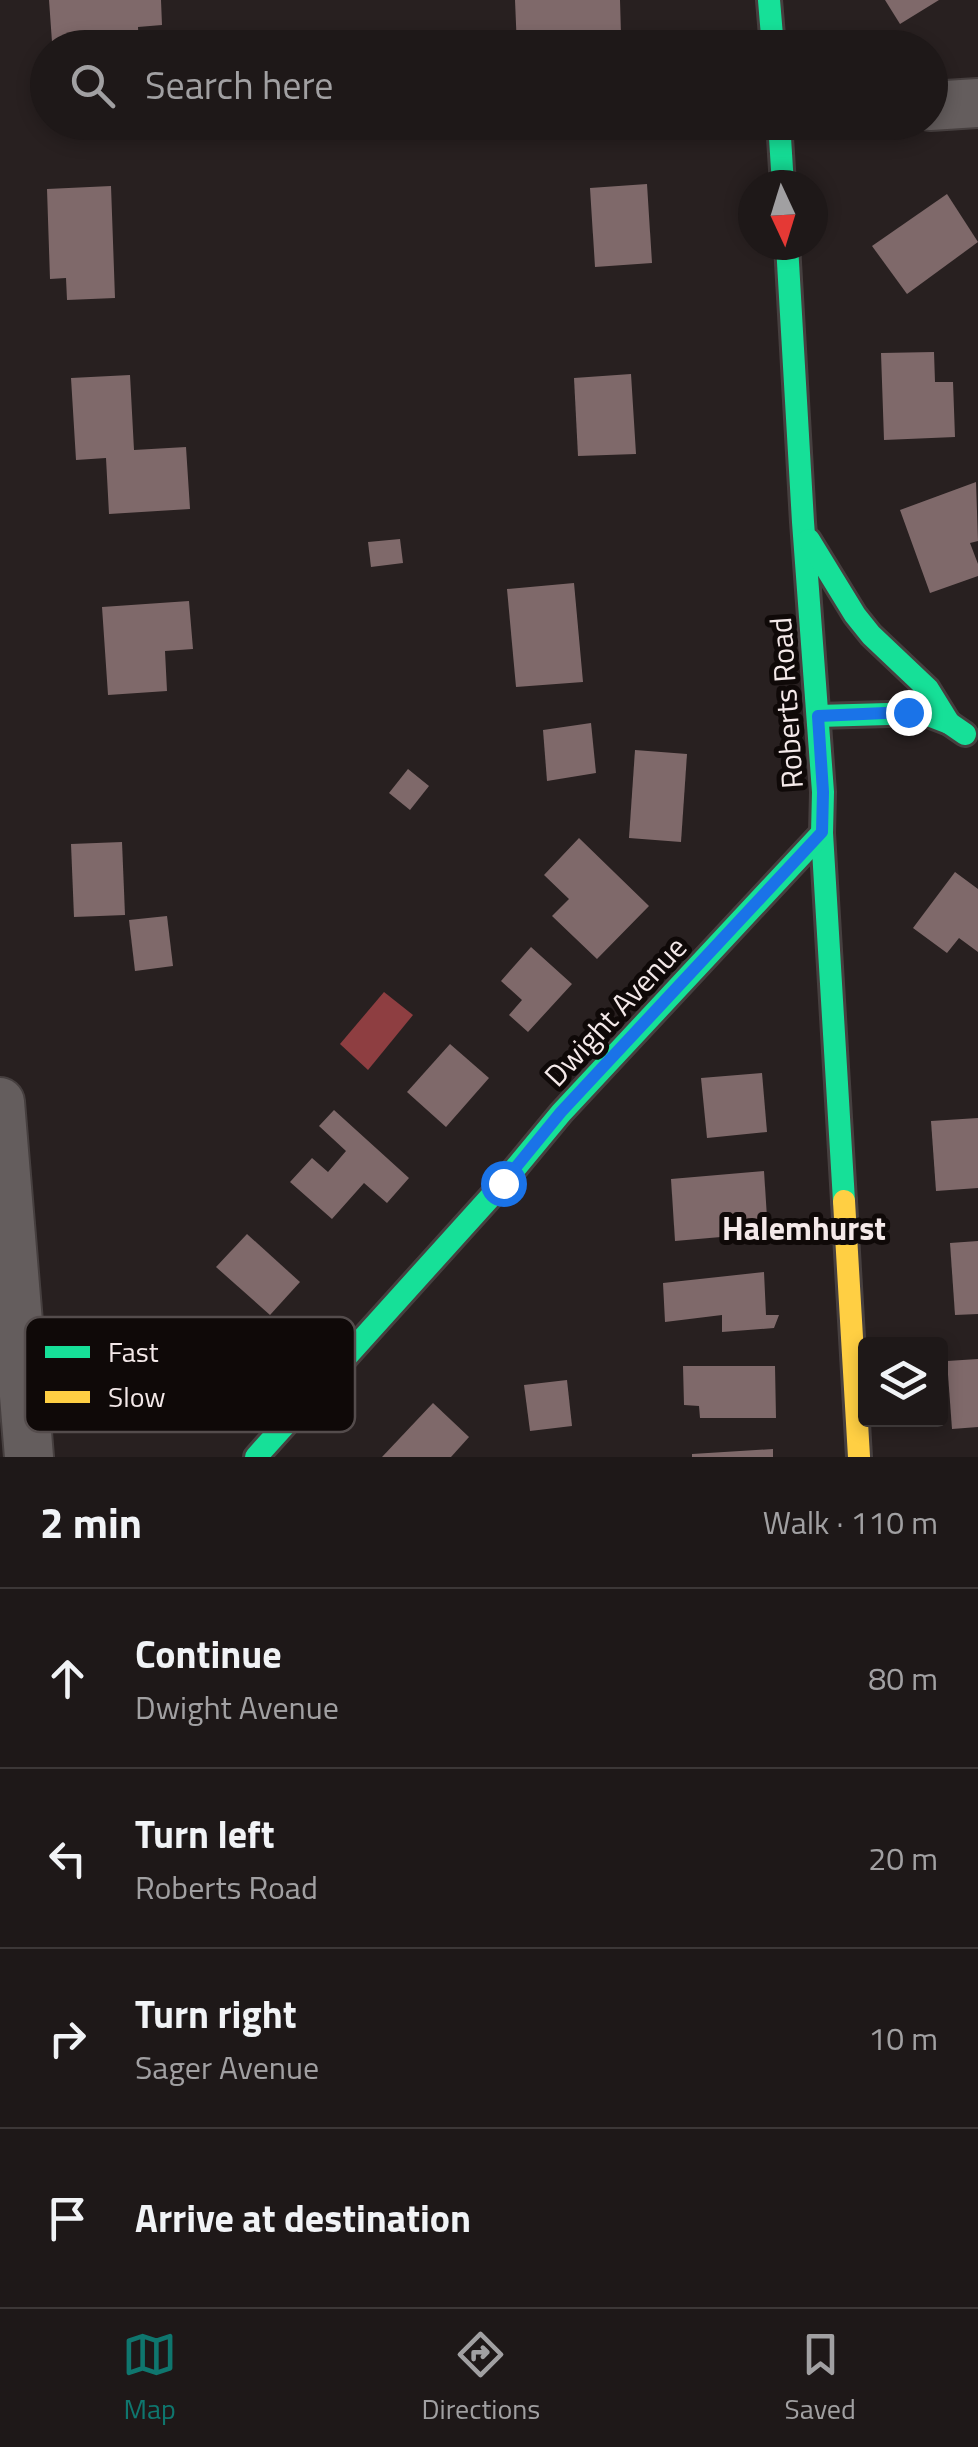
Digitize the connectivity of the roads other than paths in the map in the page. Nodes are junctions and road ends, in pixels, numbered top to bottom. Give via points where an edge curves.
1 (769, 0) edge
2 (772, 30) edge
3 (978, 103) edge
4 (948, 105) edge
5 (781, 140) edge
6 (782, 170) edge
7 (787, 260) edge
8 (804, 532) junction
9 (818, 716) junction
10 (949, 723) junction
11 (978, 744) edge
12 (822, 832) junction
13 (0, 1102) edge
14 (355, 1347) edge
15 (25, 1408) edge
16 (27, 1432) edge
17 (279, 1432) edge
18 (29, 1457) edge
19 (256, 1457) edge
20 (858, 1457) edge

1 - 2 main road
3 - 4 street
5 - 6 main road
7 - 8 main road, Roberts Road
8 - 9 main road, Roberts Road
8 - 10 main road via 855,615 928,689
9 - 10 main road via 923,712
9 - 12 main road, Roberts Road
10 - 11 main road
12 - 14 main road, Dwight Avenue via 561,1112
12 - 20 main road, Roberts Road
13 - 15 street
16 - 18 street
17 - 19 main road, Dwight Avenue

